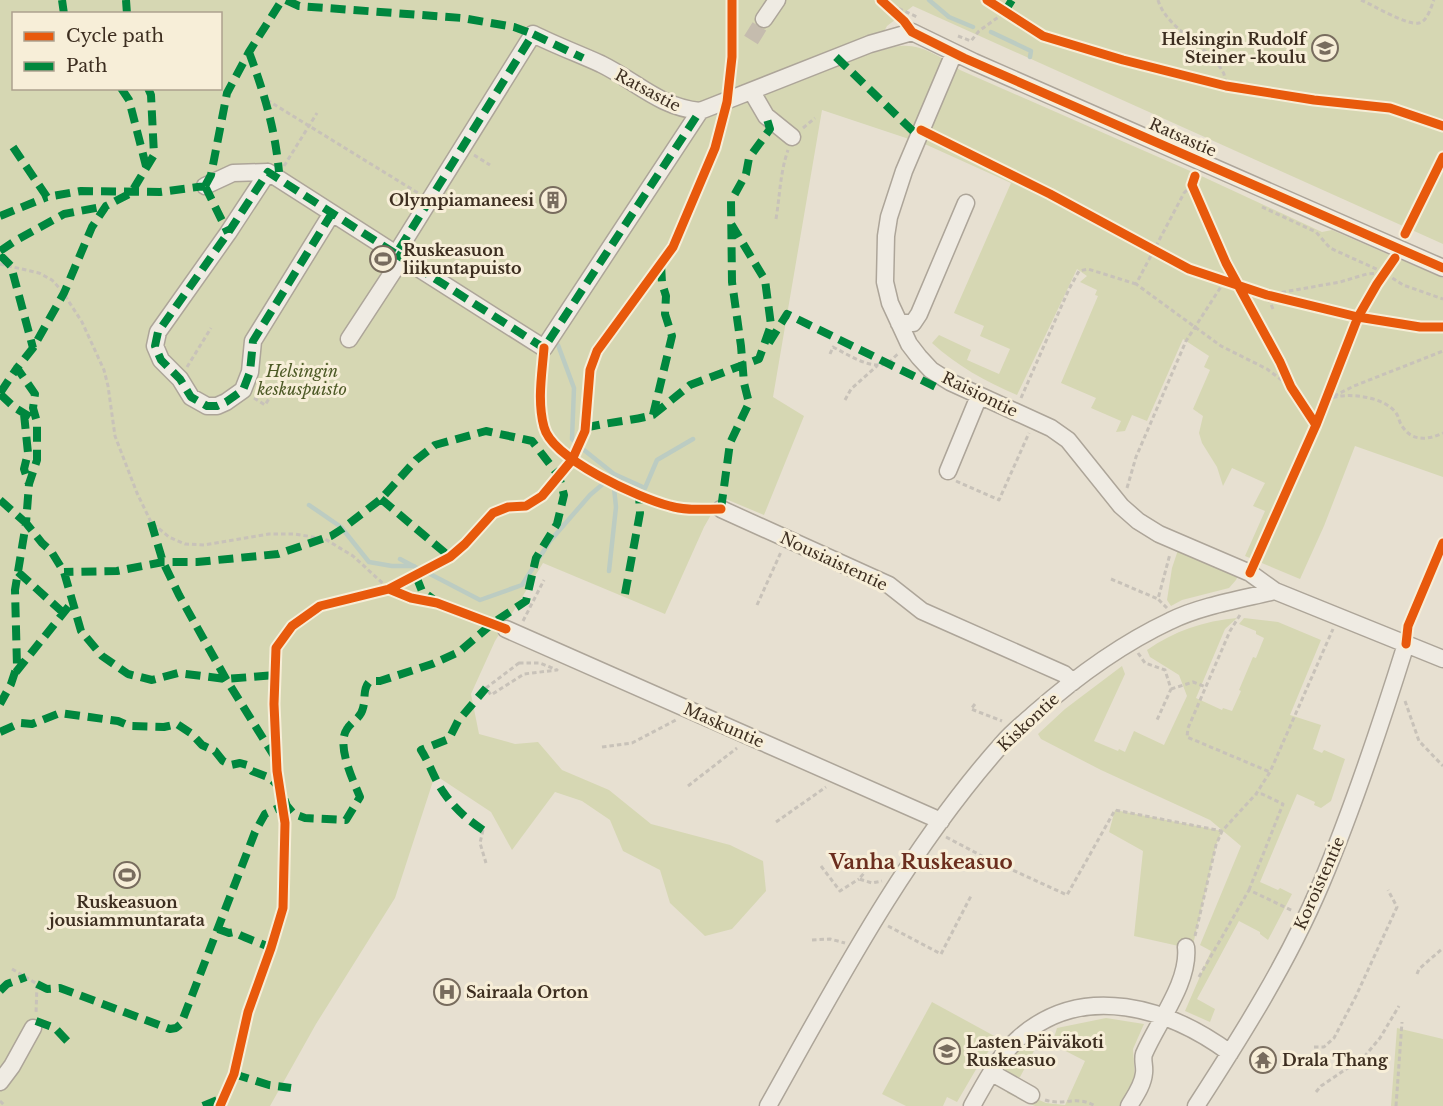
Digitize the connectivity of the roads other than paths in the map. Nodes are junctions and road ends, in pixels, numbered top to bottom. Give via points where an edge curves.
1 (777, 0) edge
2 (764, 19) tunnel mouth
3 (954, 53) junction
4 (752, 92) junction
5 (700, 111) junction
6 (792, 137) road end
7 (274, 172) junction
8 (205, 186) dead end
9 (966, 203) dead end
10 (332, 213) junction
11 (399, 256) junction
12 (1443, 268) edge
13 (899, 323) junction
14 (349, 339) dead end
15 (979, 396) junction
16 (948, 471) road end
17 (721, 509) dead end
18 (1275, 591) junction
19 (512, 631) road end
20 (1406, 644) junction
21 (1443, 659) edge
22 (1073, 682) junction
23 (942, 828) junction
24 (1186, 947) road end
25 (1165, 1016) junction
26 (33, 1028) road end
27 (1230, 1053) junction
28 (992, 1073) junction
29 (0, 1082) edge
30 (1031, 1095) road end
31 (768, 1106) edge
32 (972, 1106) edge
33 (1129, 1106) edge
34 (1196, 1106) edge

1 - 2 street
3 - 4 street, Ratsastie via 912,32
3 - 12 street, Ratsastie
3 - 13 street, Raisiontie via 904,171 885,236 885,282
4 - 5 street, Ratsastie
4 - 6 street via 766,116
5 - 11 street, Ratsastie via 682,110 601,64 533,34
5 - 11 street via 544,348
7 - 8 street via 233,173
7 - 10 street
7 - 10 street via 158,332 155,346 161,360 191,397 207,406 218,406 243,390 250,372 253,341
9 - 13 street via 919,314 913,323
10 - 11 street
11 - 14 street
13 - 15 street, Raisiontie via 909,344 932,370
15 - 16 street
15 - 18 street, Raisiontie via 1051,428 1068,440 1121,506 1138,521 1250,573
17 - 22 street, Nousiaistentie via 889,585 922,611 1064,674
18 - 20 street
18 - 22 street, Kiskontie via 1172,620
19 - 23 street, Maskuntie via 838,775
20 - 21 street
20 - 27 street, Koroistentie via 1364,773 1321,885
22 - 23 street, Kiskontie via 1003,742
23 - 31 street, Kiskontie via 897,886 857,949
24 - 25 street via 1187,960
25 - 27 street
25 - 28 street via 1122,1006 1076,1009 1034,1026 1018,1038
25 - 33 street via 1144,1055 1143,1080
26 - 29 street
27 - 34 street, Koroistentie
28 - 30 street
28 - 32 street

